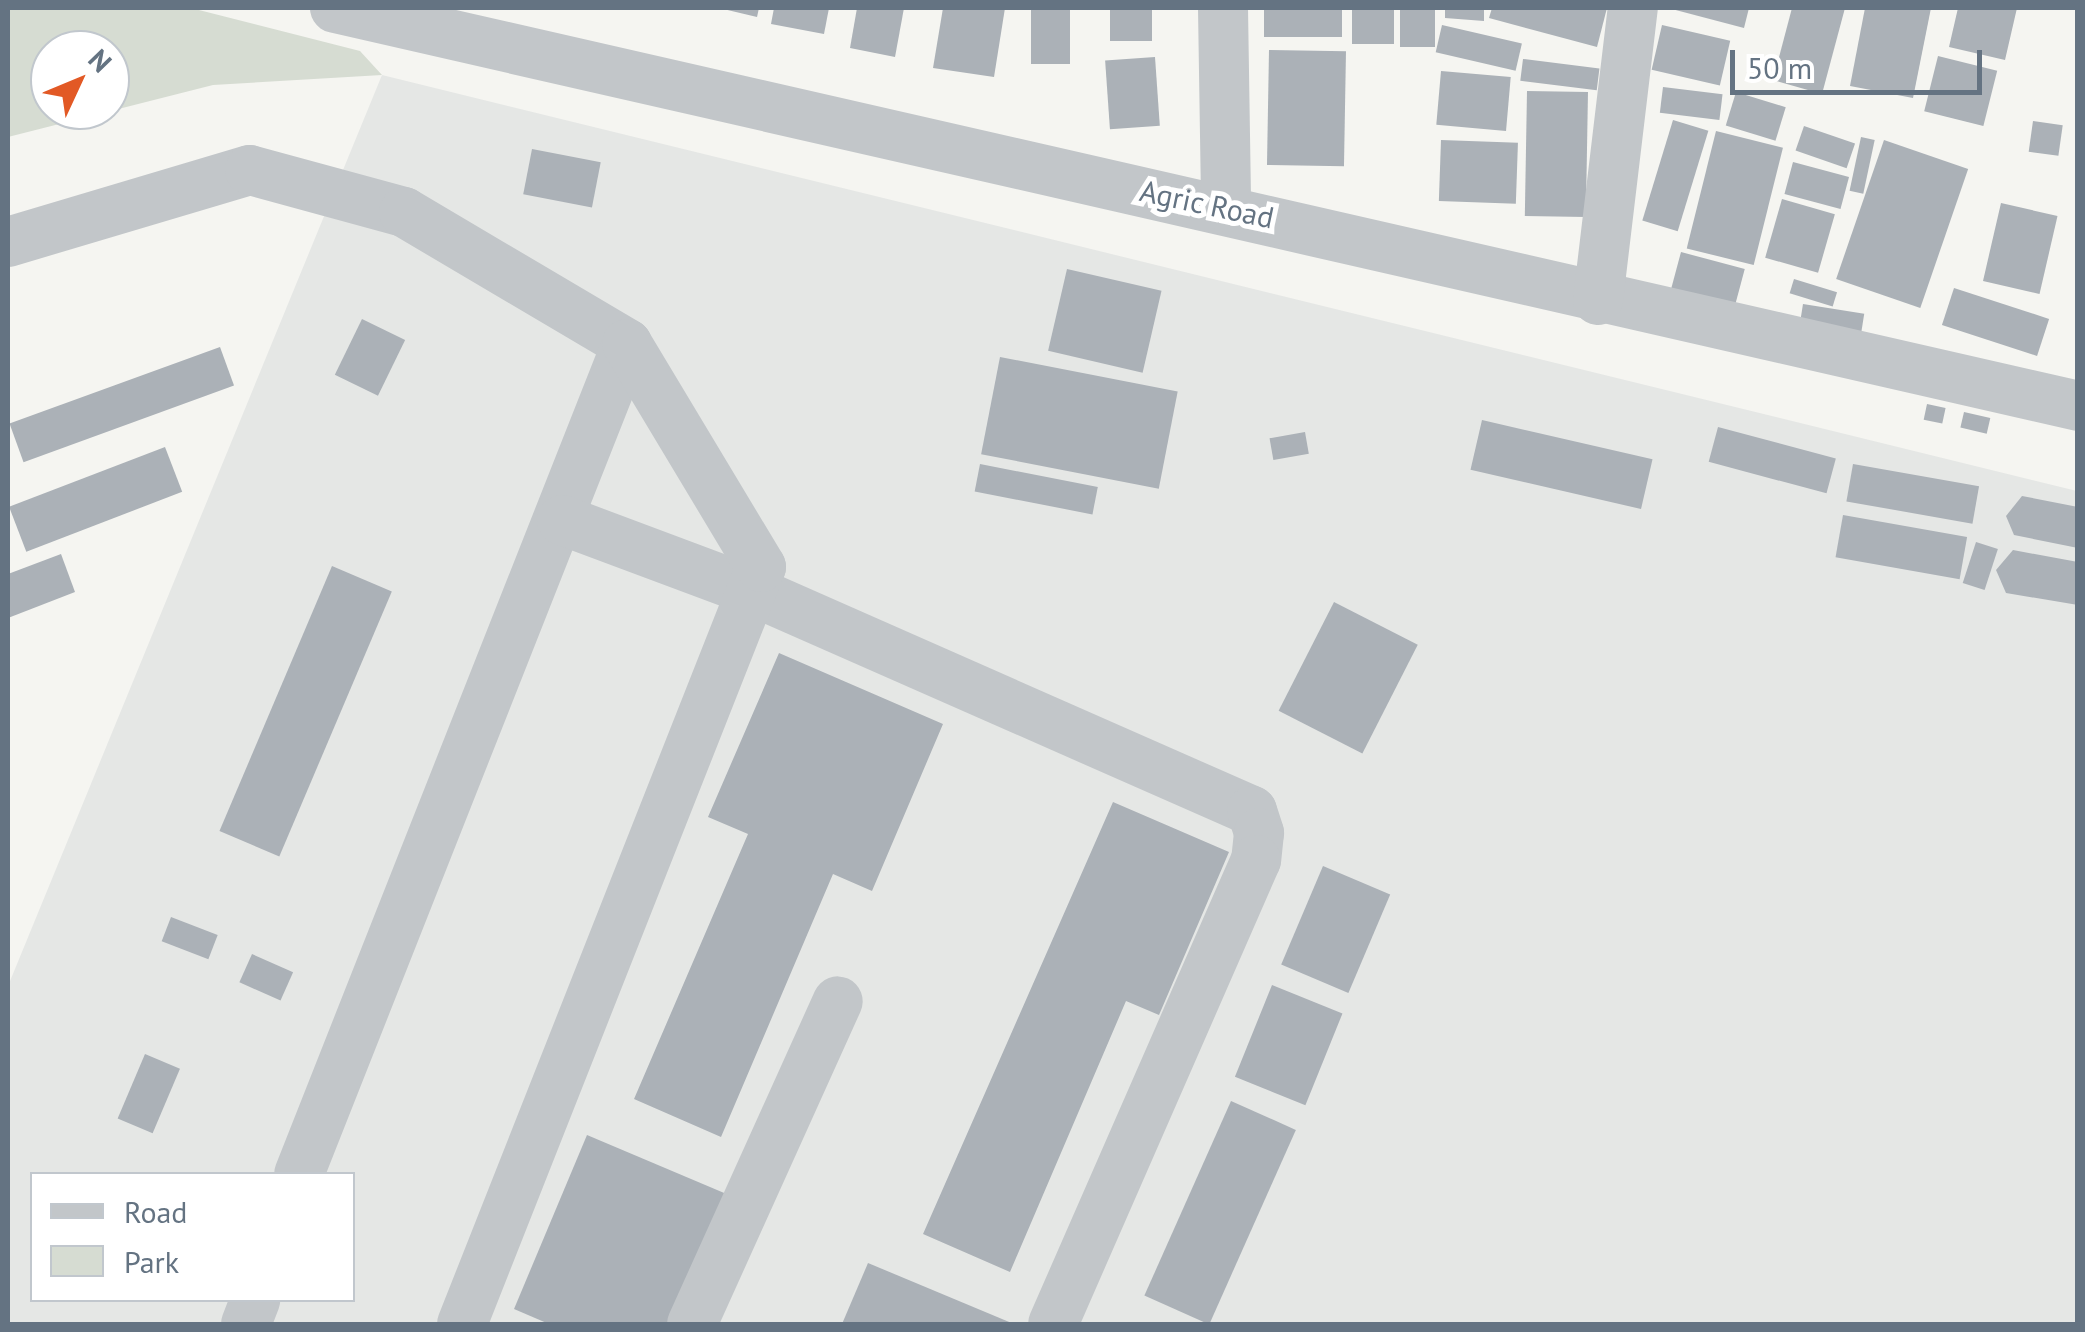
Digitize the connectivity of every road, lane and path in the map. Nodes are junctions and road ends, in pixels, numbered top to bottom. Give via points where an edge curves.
1 (335, 8) edge
2 (1223, 8) edge
3 (1633, 8) edge
4 (1226, 207) junction
5 (8, 242) edge
6 (1598, 300) junction
7 (626, 344) junction
8 (2078, 406) edge
9 (562, 520) junction
10 (755, 592) junction
11 (838, 1001) dead end
12 (301, 1172) edge
13 (462, 1324) edge
14 (692, 1324) edge
15 (1053, 1324) edge

1 - 4 street, Agric Road
2 - 4 street
3 - 6 street
4 - 6 street, Agric Road
5 - 7 street via 250,170 404,212
6 - 8 street, Agric Road
7 - 9 street
7 - 10 street via 749,540 761,567
9 - 10 street
9 - 12 street
10 - 13 street
10 - 15 street via 1252,811 1259,834 1256,860
11 - 14 street

